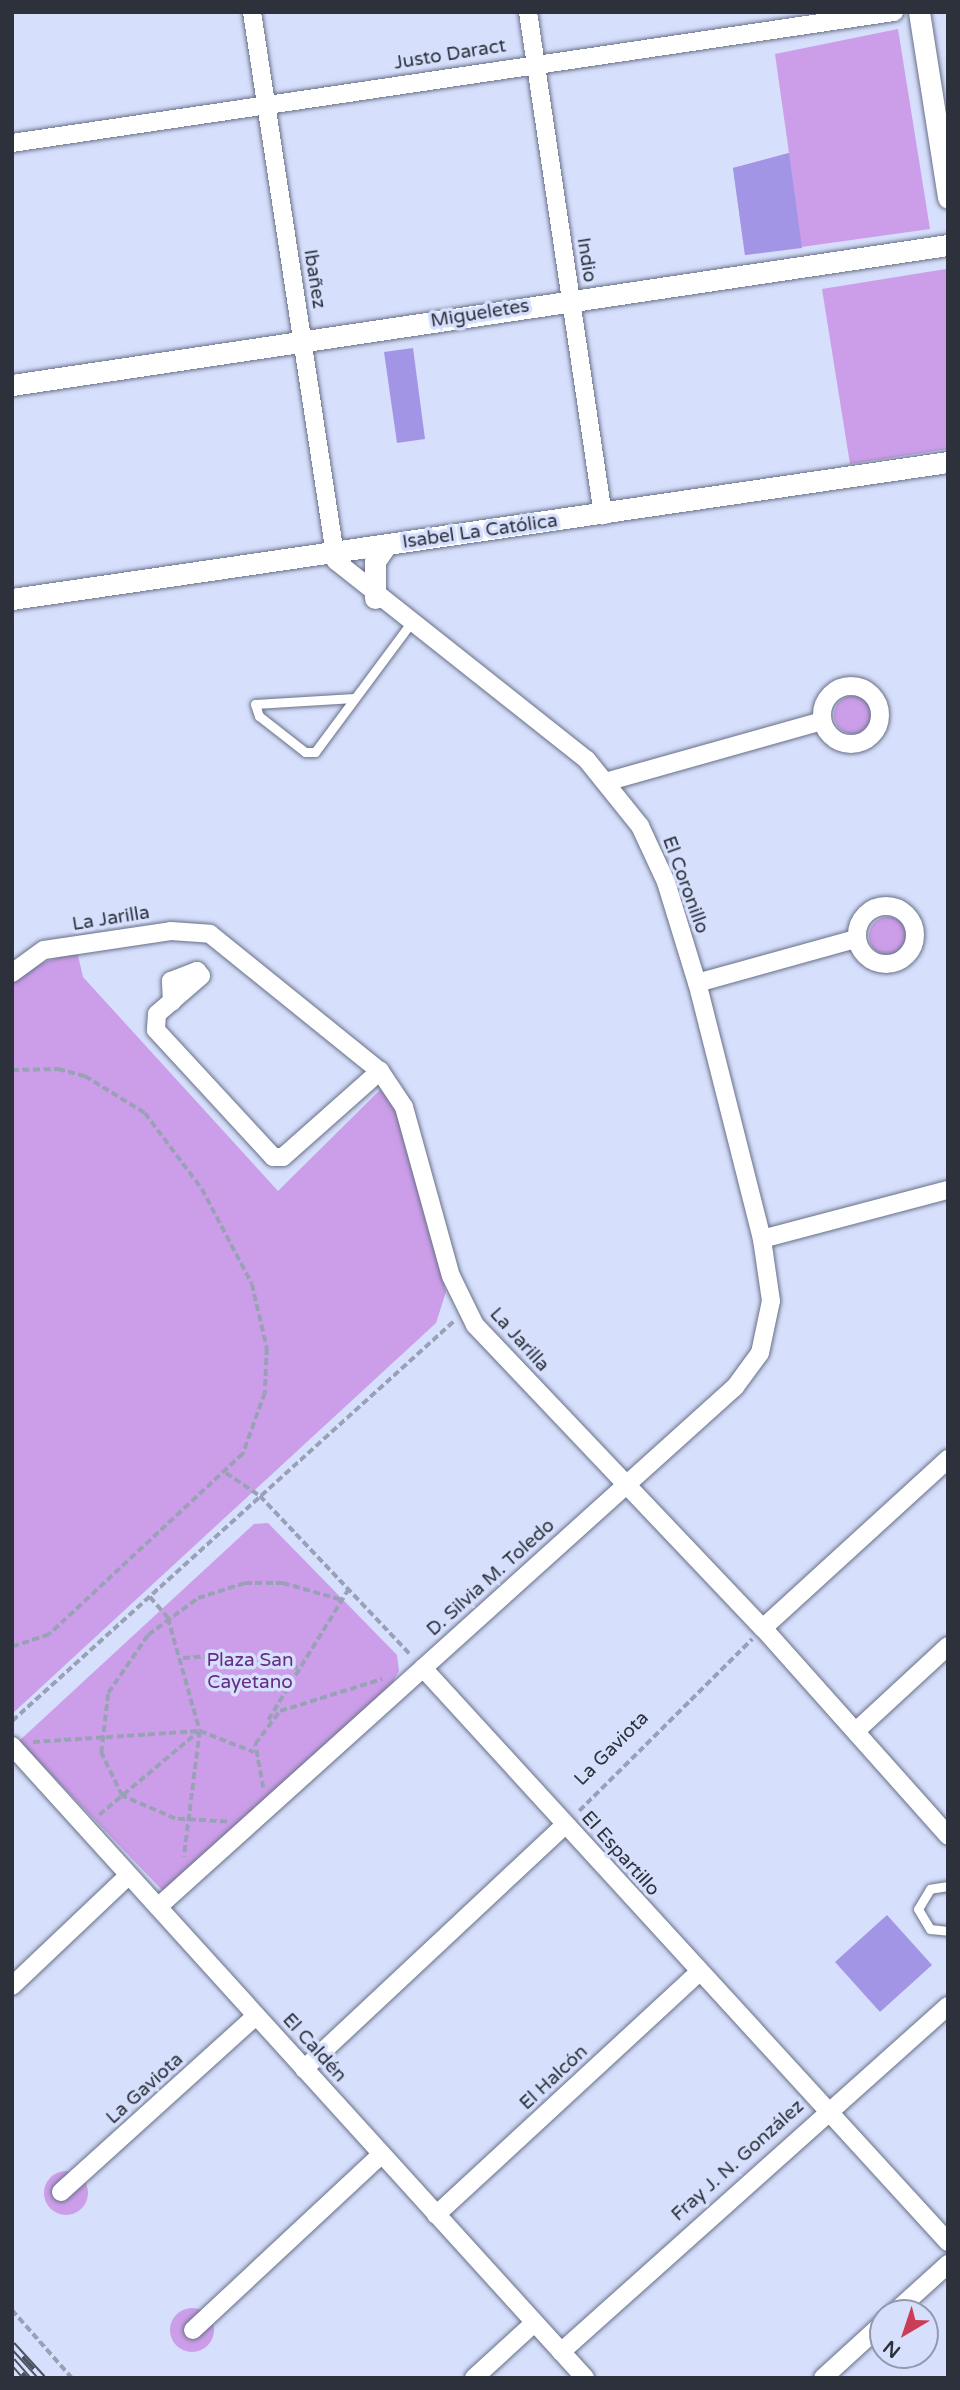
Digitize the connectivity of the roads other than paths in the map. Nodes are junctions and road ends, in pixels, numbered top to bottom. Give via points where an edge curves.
1 (252, 12) edge
2 (528, 12) edge
3 (894, 12) edge
4 (919, 12) edge
5 (534, 63) junction
6 (266, 105) junction
7 (12, 143) edge
8 (948, 198) edge
9 (948, 244) edge
10 (571, 300) junction
11 (302, 341) junction
12 (12, 385) edge
13 (948, 462) edge
14 (603, 515) junction
15 (386, 545) junction
16 (333, 552) junction
17 (376, 598) junction
18 (12, 599) edge
19 (410, 625) junction
20 (354, 698) junction
21 (822, 721) dead end
22 (609, 782) junction
23 (856, 939) dead end
24 (12, 973) edge
25 (696, 983) junction
26 (172, 1002) dead end
27 (380, 1071) junction
28 (948, 1190) edge
29 (762, 1239) junction
30 (948, 1459) edge
31 (628, 1483) junction
32 (763, 1628) junction
33 (948, 1646) edge
34 (424, 1668) junction
35 (856, 1731) junction
36 (19, 1744) edge
37 (565, 1825) junction
38 (946, 1830) edge
39 (128, 1876) junction
40 (948, 1886) edge
41 (158, 1908) junction
42 (948, 1931) edge
43 (699, 1972) junction
44 (12, 1986) edge
45 (948, 2006) edge
46 (256, 2016) junction
47 (304, 2069) junction
48 (826, 2109) junction
49 (382, 2154) junction
50 (61, 2192) dead end
51 (436, 2215) junction
52 (948, 2242) edge
53 (948, 2264) edge
54 (909, 2299) edge
55 (534, 2323) junction
56 (193, 2330) dead end
57 (869, 2336) edge
58 (561, 2352) junction
59 (474, 2378) edge
60 (585, 2378) edge
61 (823, 2378) edge

1 - 6 street, Ibañez
2 - 5 street, Indio
3 - 5 street, Justo Daract
4 - 8 street
5 - 6 street, Justo Daract
5 - 10 street, Indio
6 - 7 street, Justo Daract
6 - 11 street, Ibañez
9 - 10 street, Migueletes
10 - 11 street, Migueletes
10 - 14 street, Indio
11 - 12 street, Migueletes
11 - 16 street, Ibañez
13 - 14 street, Isabel La Católica
14 - 15 street, Isabel La Católica
15 - 16 street, Isabel La Católica
15 - 17 street via 373,570
16 - 17 street, El Coronillo via 342,571
16 - 18 street, Isabel La Católica
17 - 19 street, El Coronillo
19 - 20 lane
19 - 22 street, El Coronillo
20 - 20 lane via 315,752 305,752 258,716 254,704
21 - 22 street
22 - 25 street, El Coronillo via 656,858
23 - 25 street
24 - 27 street, La Jarilla via 44,950 171,931 210,934
25 - 29 street, El Coronillo
26 - 27 street via 158,1014 156,1030 273,1157 283,1157
27 - 31 street, La Jarilla via 404,1107 466,1310
28 - 29 street
29 - 31 street, D. Silvia M. Toledo via 771,1301 760,1353 735,1387
30 - 32 street
31 - 32 street, La Jarilla
31 - 34 street, D. Silvia M. Toledo
32 - 35 street, La Jarilla
33 - 35 street
34 - 37 street, El Espartillo
34 - 41 street, D. Silvia M. Toledo
35 - 38 street, La Jarilla
36 - 39 street, El Caldén
37 - 43 street, El Espartillo
37 - 47 street
39 - 41 street, El Caldén
39 - 44 street
40 - 42 lane via 930,1889 918,1909 930,1929
41 - 46 street, El Caldén
43 - 48 street, El Espartillo
43 - 51 street, El Halcón
45 - 48 street, Fray J. N. González
46 - 47 street, El Caldén
46 - 50 street, La Gaviota
47 - 49 street, El Caldén
48 - 52 street, El Espartillo
48 - 58 street, Fray J. N. González
49 - 51 street, El Caldén
49 - 56 street
51 - 55 street, El Caldén
53 - 54 street
55 - 58 street, El Caldén
55 - 59 street
57 - 61 street
58 - 60 street, El Caldén

